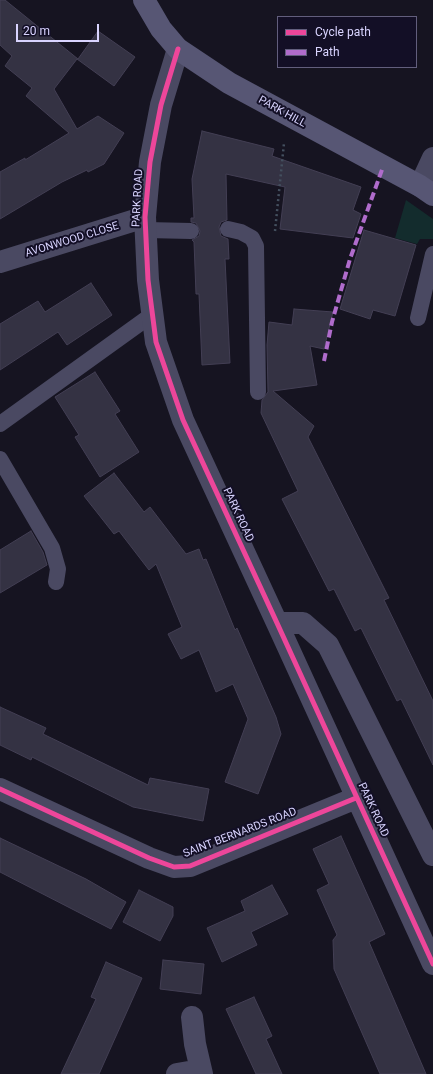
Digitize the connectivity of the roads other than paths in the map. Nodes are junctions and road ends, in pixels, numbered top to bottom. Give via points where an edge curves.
1 (144, 2) edge
2 (178, 49) junction
3 (433, 158) edge
4 (426, 190) edge
5 (145, 223) junction
6 (228, 229) dead end
7 (191, 231) dead end
8 (433, 254) edge
9 (0, 262) edge
10 (153, 314) junction
11 (418, 318) dead end
12 (258, 392) dead end
13 (0, 424) edge
14 (0, 459) edge
15 (56, 582) dead end
16 (277, 623) junction
17 (0, 789) edge
18 (356, 798) junction
19 (433, 855) edge
20 (433, 964) edge
21 (192, 1017) dead end
22 (201, 1072) edge
23 (177, 1074) edge

1 - 2 main road, PARK HILL via 161,29
2 - 4 main road, PARK HILL via 229,82
2 - 5 street, PARK ROAD via 155,133
3 - 4 street
5 - 7 lane
5 - 9 street, AVONWOOD CLOSE
5 - 10 street, PARK ROAD via 148,280
6 - 12 lane via 252,238 256,246
8 - 11 lane
10 - 13 lane
10 - 16 street, PARK ROAD via 156,342 183,420
14 - 15 lane via 52,548 58,569
16 - 18 street, PARK ROAD
16 - 19 street via 303,623 328,645
17 - 18 street, SAINT BERNARDS ROAD via 149,858 174,867 190,866
18 - 20 street, PARK ROAD
21 - 22 street
22 - 23 street

